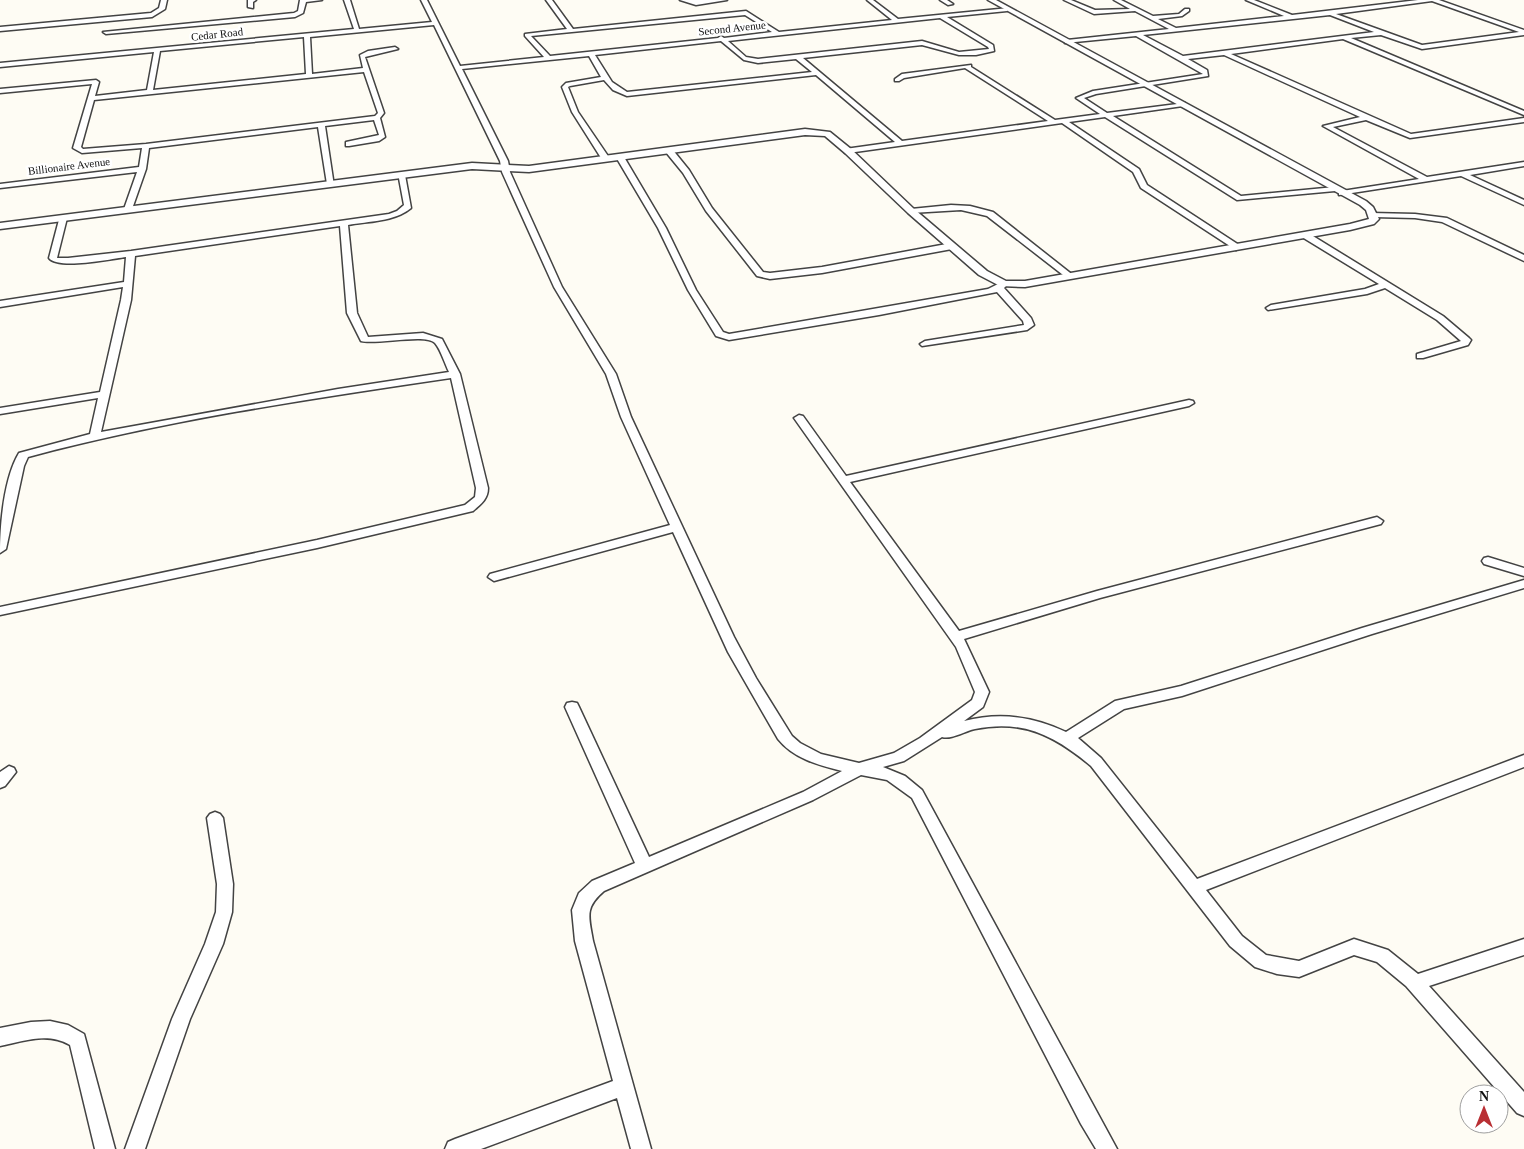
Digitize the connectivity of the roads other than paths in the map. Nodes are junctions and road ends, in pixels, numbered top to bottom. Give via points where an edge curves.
1 (164, 0) edge
2 (252, 0) edge
3 (319, 0) edge
4 (346, 0) edge
5 (424, 0) edge
6 (549, 0) edge
7 (683, 0) edge
8 (724, 0) edge
9 (870, 0) edge
10 (943, 0) edge
11 (991, 0) edge
12 (1066, 0) edge
13 (1117, 0) edge
14 (1249, 0) edge
15 (1430, 0) edge
16 (1434, 0) edge
17 (303, 1) edge
18 (950, 4) dead end
19 (250, 7) dead end
20 (1007, 9) junction
21 (1134, 10) junction
22 (1187, 10) dead end
23 (1329, 14) junction
24 (941, 16) junction
25 (1293, 17) junction
26 (1153, 18) junction
27 (107, 20) junction
28 (896, 20) junction
29 (436, 23) junction
30 (0, 29) edge
31 (570, 29) junction
32 (357, 30) junction
33 (1175, 30) junction
34 (106, 32) junction
35 (777, 33) junction
36 (1381, 33) junction
37 (1524, 33) edge
38 (307, 35) junction
39 (1138, 35) junction
40 (721, 38) junction
41 (1343, 38) junction
42 (104, 40) dead end
43 (1067, 42) junction
44 (103, 48) dead end
45 (395, 49) dead end
46 (157, 50) junction
47 (591, 53) junction
48 (1224, 53) junction
49 (968, 54) junction
50 (102, 56) junction
51 (798, 57) junction
52 (548, 58) junction
53 (1182, 58) junction
54 (0, 65) edge
55 (967, 67) junction
56 (458, 68) junction
57 (365, 70) junction
58 (818, 73) junction
59 (309, 75) junction
60 (605, 78) junction
61 (897, 80) dead end
62 (1144, 84) junction
63 (0, 91) edge
64 (150, 91) junction
65 (92, 98) junction
66 (1183, 104) junction
67 (1524, 113) edge
68 (1107, 115) junction
69 (377, 118) junction
70 (1366, 118) junction
71 (1524, 120) edge
72 (1064, 121) junction
73 (1054, 122) junction
74 (322, 125) junction
75 (350, 144) dead end
76 (901, 144) junction
77 (146, 146) junction
78 (669, 150) junction
79 (848, 151) junction
80 (620, 157) junction
81 (606, 159) junction
82 (1524, 164) edge
83 (504, 168) junction
84 (142, 169) junction
85 (1460, 173) junction
86 (401, 175) junction
87 (1425, 179) junction
88 (332, 184) junction
89 (0, 186) edge
90 (1339, 191) junction
91 (1524, 203) edge
92 (128, 209) junction
93 (910, 211) junction
94 (1374, 215) junction
95 (63, 218) junction
96 (344, 224) junction
97 (0, 226) edge
98 (1305, 235) junction
99 (952, 246) junction
100 (1236, 247) junction
101 (131, 254) junction
102 (1524, 258) edge
103 (1070, 276) junction
104 (127, 284) junction
105 (1386, 285) junction
106 (1001, 286) junction
107 (0, 304) edge
108 (1271, 308) dead end
109 (925, 344) dead end
110 (1420, 356) dead end
111 (455, 374) junction
112 (106, 394) junction
113 (1189, 403) dead end
114 (0, 411) edge
115 (799, 418) dead end
116 (95, 436) junction
117 (843, 480) junction
118 (1377, 521) dead end
119 (677, 527) junction
120 (0, 550) edge
121 (1488, 561) dead end
122 (1520, 571) edge
123 (494, 577) dead end
124 (1524, 584) edge
125 (0, 611) edge
126 (955, 637) junction
127 (572, 707) dead end
128 (1067, 738) junction
129 (924, 742) junction
130 (1524, 761) edge
131 (861, 768) junction
132 (215, 818) dead end
133 (645, 866) junction
134 (1195, 888) junction
135 (1524, 947) edge
136 (1415, 984) junction
137 (0, 1037) edge
138 (624, 1086) junction
139 (1524, 1106) edge
140 (106, 1149) edge
141 (135, 1149) edge
142 (456, 1149) edge
143 (641, 1149) edge
144 (1107, 1149) edge

1 - 27 street via 162,9 156,14
2 - 19 street
3 - 17 street
4 - 32 street
5 - 29 street
6 - 31 street
7 - 8 street via 696,3
9 - 28 street
10 - 18 street
11 - 20 street
12 - 21 street via 1094,12
13 - 21 street
14 - 25 street
15 - 23 street
16 - 37 street
17 - 34 street via 301,12 295,15
20 - 24 street, Second Avenue
20 - 43 street
21 - 26 street
22 - 26 street via 1180,15
23 - 25 street
23 - 36 street
24 - 28 street, Second Avenue
24 - 49 street via 992,48 988,52
25 - 33 street
26 - 33 street
27 - 30 street
27 - 34 street
28 - 35 street, Second Avenue
29 - 32 street, Cedar Road
29 - 56 street
31 - 35 street via 744,11
31 - 52 street via 527,35
32 - 38 street, Cedar Road
33 - 39 street
34 - 42 street
35 - 40 street, Second Avenue
36 - 37 street via 1422,48
36 - 41 street
38 - 46 street, Cedar Road
38 - 59 street
39 - 43 street
39 - 53 street
40 - 47 street, Second Avenue
40 - 51 street via 748,60
41 - 48 street
41 - 67 street
43 - 62 street
44 - 50 street
45 - 57 street via 362,56
46 - 50 street, Cedar Road
46 - 64 street
47 - 52 street, Second Avenue
47 - 60 street
48 - 53 street
48 - 70 street
49 - 51 street via 922,43
49 - 55 street via 963,58
50 - 54 street, Cedar Road
51 - 58 street
52 - 56 street, Second Avenue
53 - 62 street via 1206,74
55 - 61 street via 902,76
55 - 73 street
56 - 83 street via 504,161
57 - 59 street
57 - 69 street via 381,112
58 - 60 street via 627,94
58 - 76 street
59 - 64 street
60 - 81 street via 565,87 575,112
62 - 66 street
62 - 68 street via 1080,96 1083,102
63 - 65 street via 95,81
64 - 65 street
65 - 77 street via 78,150
66 - 68 street
66 - 90 street
68 - 72 street
68 - 90 street via 1240,198
69 - 74 street
69 - 75 street via 383,136
70 - 71 street via 1413,136
70 - 87 street via 1326,126
72 - 73 street
72 - 100 street via 1136,171 1144,186
73 - 76 street
74 - 77 street
74 - 88 street
76 - 79 street
77 - 84 street
78 - 79 street via 805,132 827,134
78 - 80 street
78 - 99 street via 709,209 760,274 770,276 822,270
79 - 93 street
80 - 81 street
80 - 106 street via 662,228 692,290 723,336 851,317
81 - 83 street via 529,169
82 - 85 street
83 - 86 street via 472,166
83 - 119 street via 558,288 610,374 626,417
84 - 89 street, Billionaire Avenue
84 - 92 street
85 - 87 street
85 - 91 street
86 - 88 street
86 - 96 street via 408,206 404,210 390,216
87 - 90 street
88 - 92 street
90 - 94 street via 1363,204
92 - 95 street
93 - 99 street
93 - 103 street via 962,206 990,214
94 - 98 street via 1371,222
94 - 102 street via 1444,220
95 - 97 street
95 - 101 street via 55,260
96 - 101 street
96 - 111 street via 352,313 364,339 435,338
98 - 100 street
98 - 105 street
99 - 106 street
100 - 103 street
101 - 104 street
103 - 106 street
104 - 107 street
104 - 112 street
105 - 108 street
105 - 110 street via 1440,318 1466,340 1465,343
106 - 109 street via 1028,320 1027,327
111 - 116 street
111 - 125 street via 482,495 480,501 469,508 317,544
112 - 114 street
112 - 116 street
113 - 117 street
115 - 117 street
116 - 120 street via 23,455
117 - 126 street
118 - 126 street via 1097,595
119 - 123 street
119 - 131 street via 716,616 778,727 794,746 818,758
121 - 122 street
122 - 124 street
124 - 128 street via 1182,691 1120,705
126 - 129 street via 982,692 978,702
127 - 133 street
128 - 129 street via 1038,726 1010,721 981,721
128 - 134 street via 1096,762
129 - 131 street via 899,757
130 - 134 street
131 - 133 street via 808,796
131 - 144 street via 890,775 916,794
132 - 141 street via 224,884 224,912
133 - 138 street via 598,886 584,898 580,912 584,941
134 - 136 street via 1236,941 1261,961 1299,969 1354,947 1382,956
135 - 136 street
136 - 139 street
137 - 140 street via 48,1028 66,1031 78,1040
138 - 142 street
138 - 143 street

